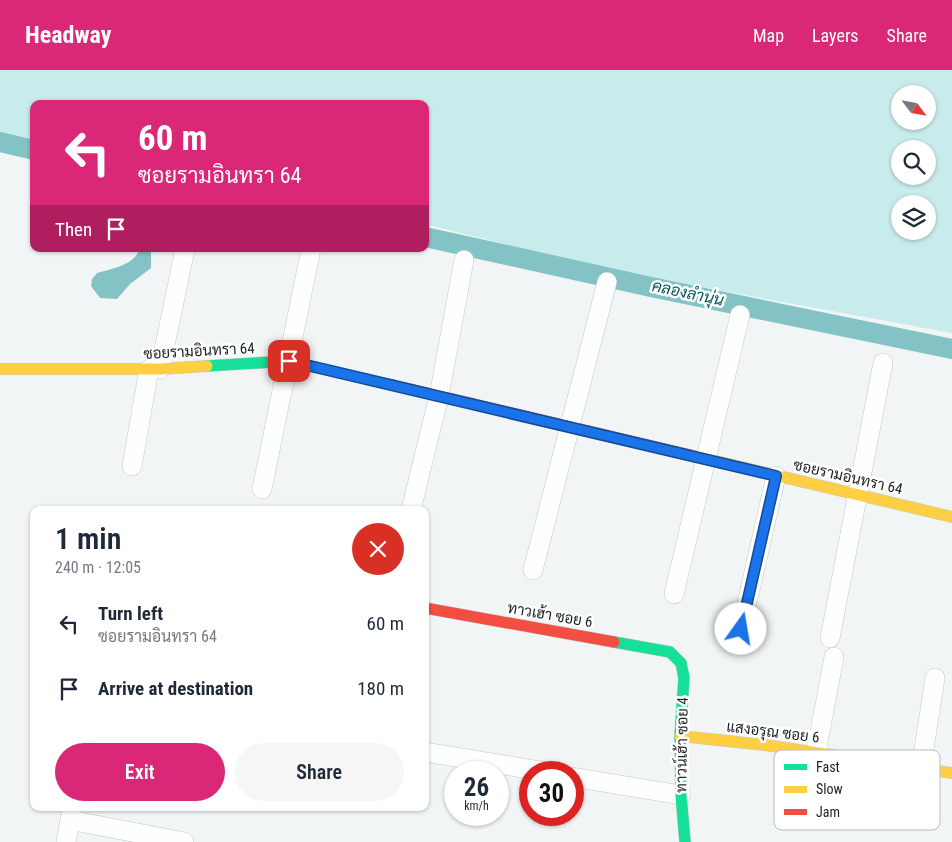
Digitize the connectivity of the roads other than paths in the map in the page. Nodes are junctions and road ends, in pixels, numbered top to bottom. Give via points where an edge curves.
1 (184, 252) edge
2 (311, 252) edge
3 (464, 260) dead end
4 (607, 282) dead end
5 (740, 315) dead end
6 (289, 361) junction
7 (883, 363) dead end
8 (0, 369) edge
9 (155, 369) junction
10 (439, 396) junction
11 (570, 427) junction
12 (706, 459) junction
13 (132, 466) dead end
14 (776, 476) junction
15 (262, 489) dead end
16 (858, 495) junction
17 (412, 506) edge
18 (952, 517) edge
19 (533, 570) dead end
20 (674, 594) dead end
21 (429, 609) edge
22 (741, 629) dead end
23 (830, 638) dead end
24 (670, 652) joint
25 (834, 657) dead end
26 (935, 678) dead end
27 (680, 736) junction
28 (792, 750) edge
29 (817, 750) edge
30 (925, 750) edge
31 (429, 753) edge
32 (519, 767) edge
33 (584, 779) edge
34 (681, 795) junction
35 (71, 814) edge
36 (691, 841) edge
37 (66, 842) edge
38 (184, 842) edge

1 - 9 street
2 - 6 street
3 - 10 street
4 - 11 street
5 - 12 street
6 - 9 street, ซอยรามอินทรา 64
6 - 10 street, ซอยรามอินทรา 64
6 - 15 street
7 - 16 street
8 - 9 street, ซอยรามอินทรา 64
9 - 13 street
10 - 11 street, ซอยรามอินทรา 64
10 - 17 street
11 - 12 street, ซอยรามอินทรา 64
11 - 19 street
12 - 14 street, ซอยรามอินทรา 64
12 - 20 street
14 - 16 street, ซอยรามอินทรา 64
14 - 22 street
16 - 18 street, ซอยรามอินทรา 64
16 - 23 street
21 - 24 street, ทาวเฮ้า ซอย 6
24 - 27 street, ทาวน์เฮ้า ซอย 4 via 681,663 684,678
25 - 29 street
26 - 30 street
27 - 28 street, แสงอรุณ ซอย 6
27 - 34 street, ทาวน์เฮ้า ซอย 4
31 - 32 street
33 - 34 street
34 - 36 street, ทาวน์เฮ้า ซอย 4
35 - 37 street
35 - 38 street

